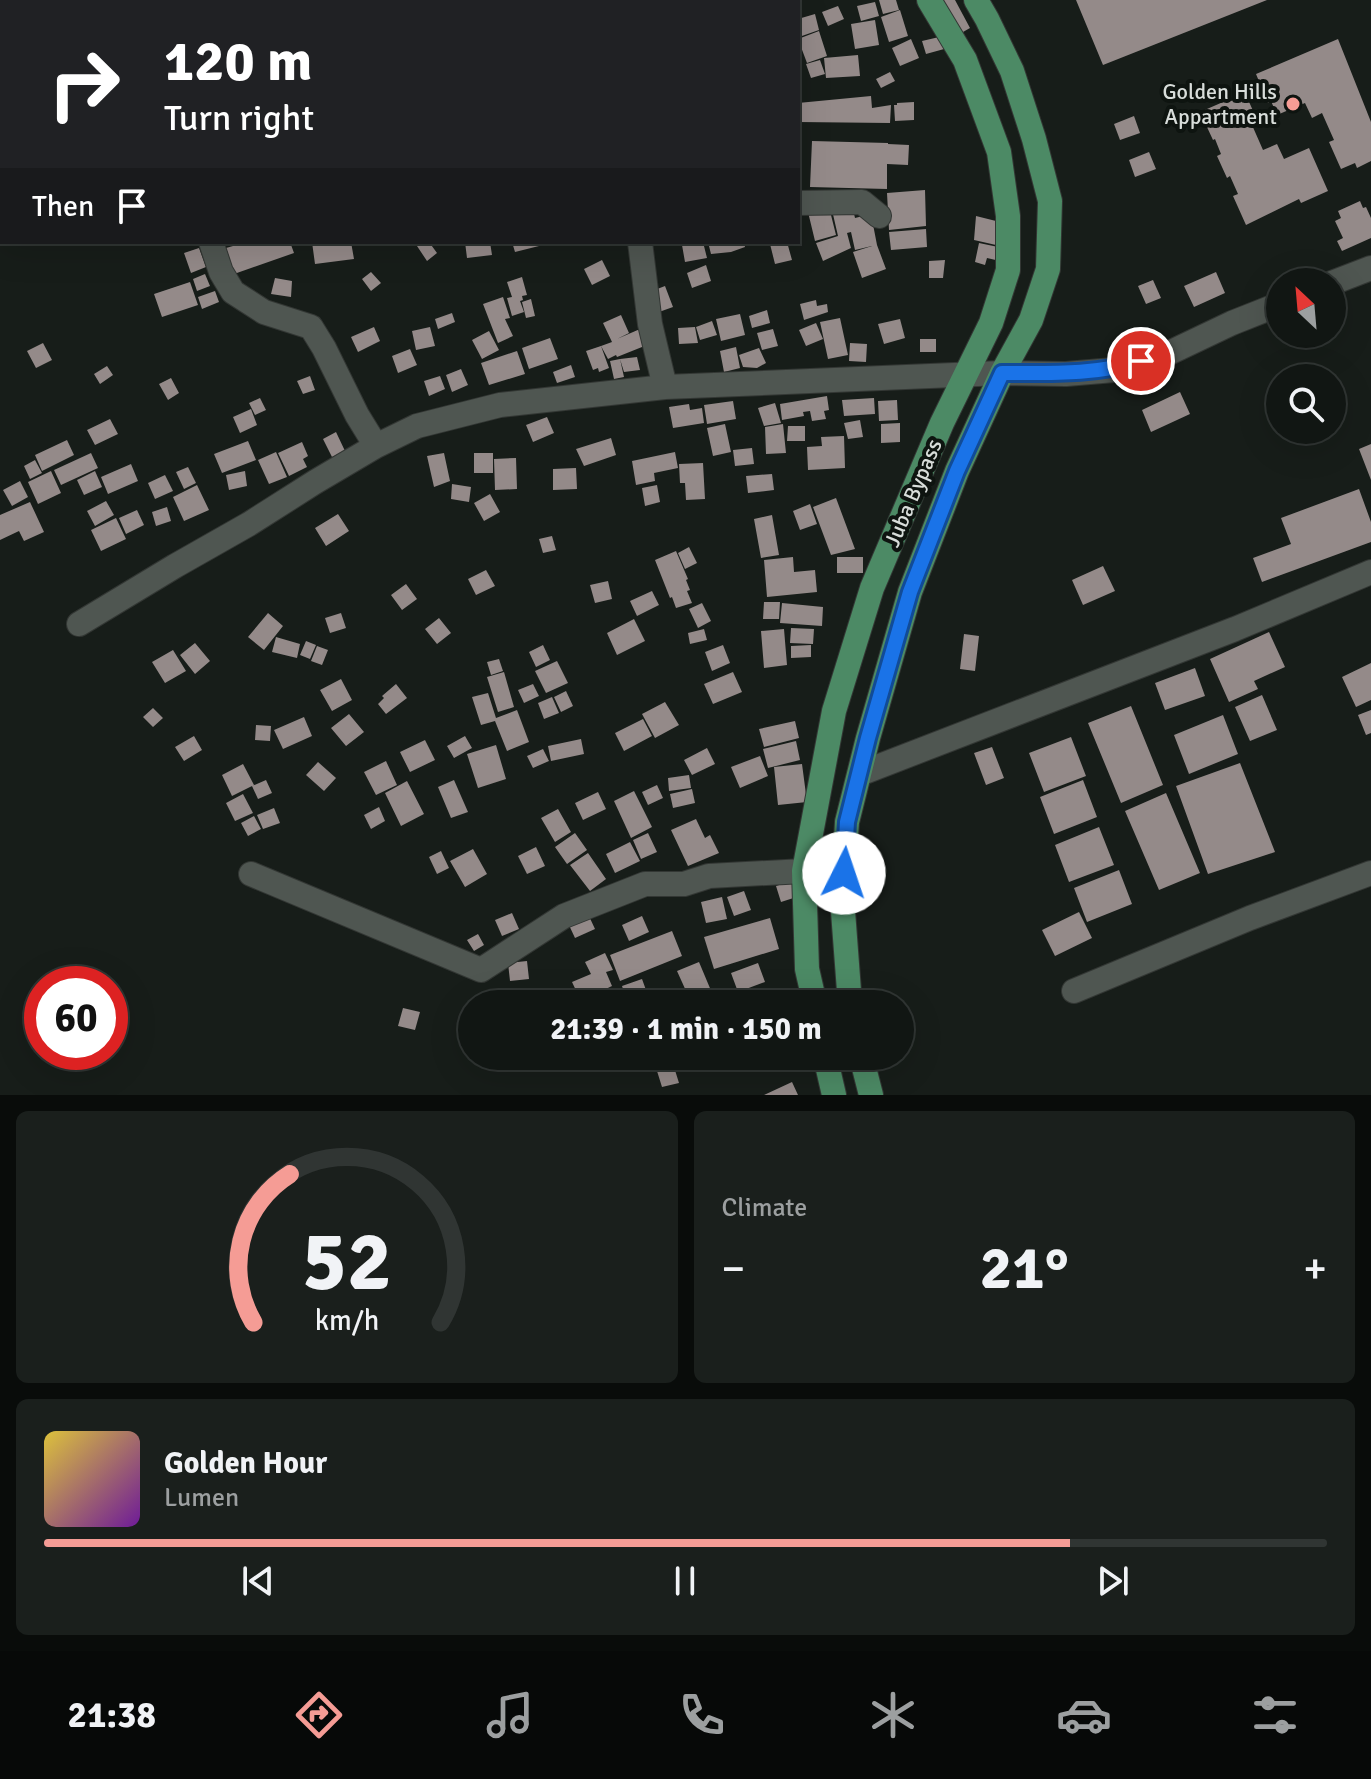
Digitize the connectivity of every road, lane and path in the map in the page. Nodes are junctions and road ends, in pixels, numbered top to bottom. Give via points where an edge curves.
1 (929, 0) edge
2 (976, 0) edge
3 (800, 203) edge
4 (879, 216) dead end
5 (212, 244) edge
6 (640, 244) edge
7 (1371, 268) edge
8 (1346, 278) edge
9 (1266, 310) edge
10 (1002, 373) junction
11 (665, 387) junction
12 (376, 446) junction
13 (1371, 572) edge
14 (79, 624) dead end
15 (867, 771) dead end
16 (804, 871) junction
17 (1371, 873) edge
18 (251, 874) dead end
19 (812, 990) edge
20 (849, 990) edge
21 (1074, 991) dead end
22 (828, 1070) edge
23 (865, 1070) edge
24 (834, 1095) edge
25 (871, 1095) edge

1 - 16 main road, Juba Bypass via 965,60 999,152 1008,216 1008,270 991,323 872,588 834,711
2 - 10 main road, Juba Bypass via 1012,71 1050,201 1048,269 1031,320
3 - 4 street via 862,202
5 - 12 street via 233,292 264,312 311,327
6 - 11 street via 650,324
7 - 8 street
9 - 10 street via 1169,353 1114,370
10 - 11 street
10 - 20 main road, Juba Bypass via 910,592 847,822 842,898
11 - 12 street via 500,405 417,426
12 - 14 street
13 - 15 street
16 - 18 street via 645,884 564,916 481,970
16 - 19 main road, Juba Bypass
17 - 21 street
22 - 24 main road
23 - 25 main road

